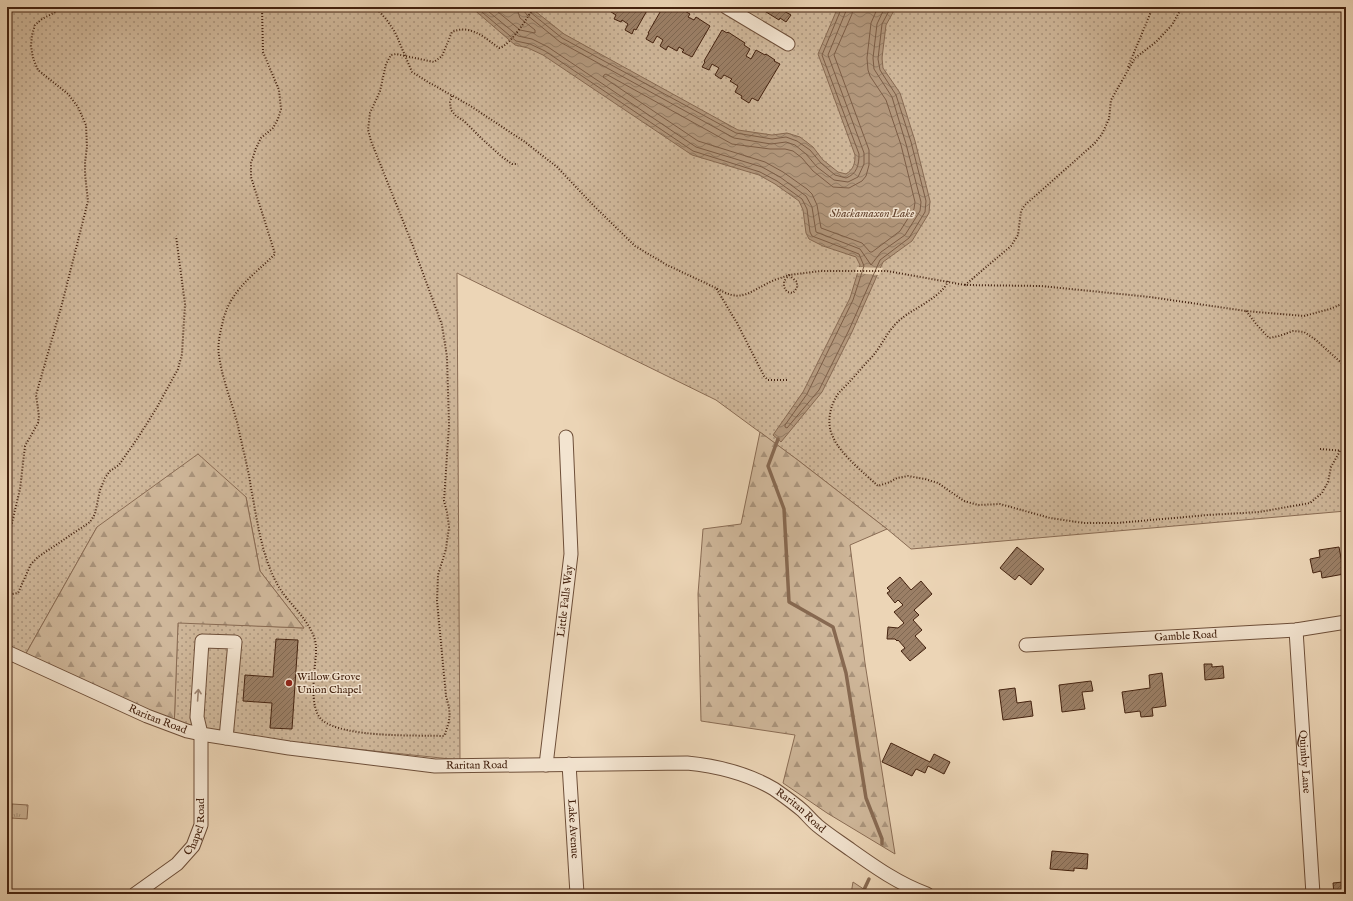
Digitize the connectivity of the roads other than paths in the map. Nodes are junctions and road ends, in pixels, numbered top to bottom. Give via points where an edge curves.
1 (726, 7) edge
2 (788, 44) dead end
3 (566, 437) dead end
4 (1346, 622) edge
5 (1296, 630) junction
6 (1026, 645) dead end
7 (7, 652) edge
8 (201, 734) junction
9 (226, 738) junction
10 (569, 764) junction
11 (546, 765) junction
12 (135, 894) edge
13 (577, 894) edge
14 (927, 894) edge
15 (1313, 894) edge

1 - 2 street
3 - 11 street, Little Falls Way via 571,554
4 - 5 street, Gamble Road
5 - 6 street, Gamble Road
5 - 15 street, Quimby Lane
7 - 8 street, Raritan Road via 147,716
8 - 9 street, Raritan Road
8 -> 9 street, Chapel Road via 197,717 202,640 235,642
8 - 12 street, Chapel Road via 201,825 193,846 177,864
9 - 11 street, Raritan Road via 435,766
10 - 11 street, Raritan Road
10 - 13 street, Lake Avenue
10 - 14 street, Raritan Road via 686,763 712,766 737,773 772,789 817,826 878,869

